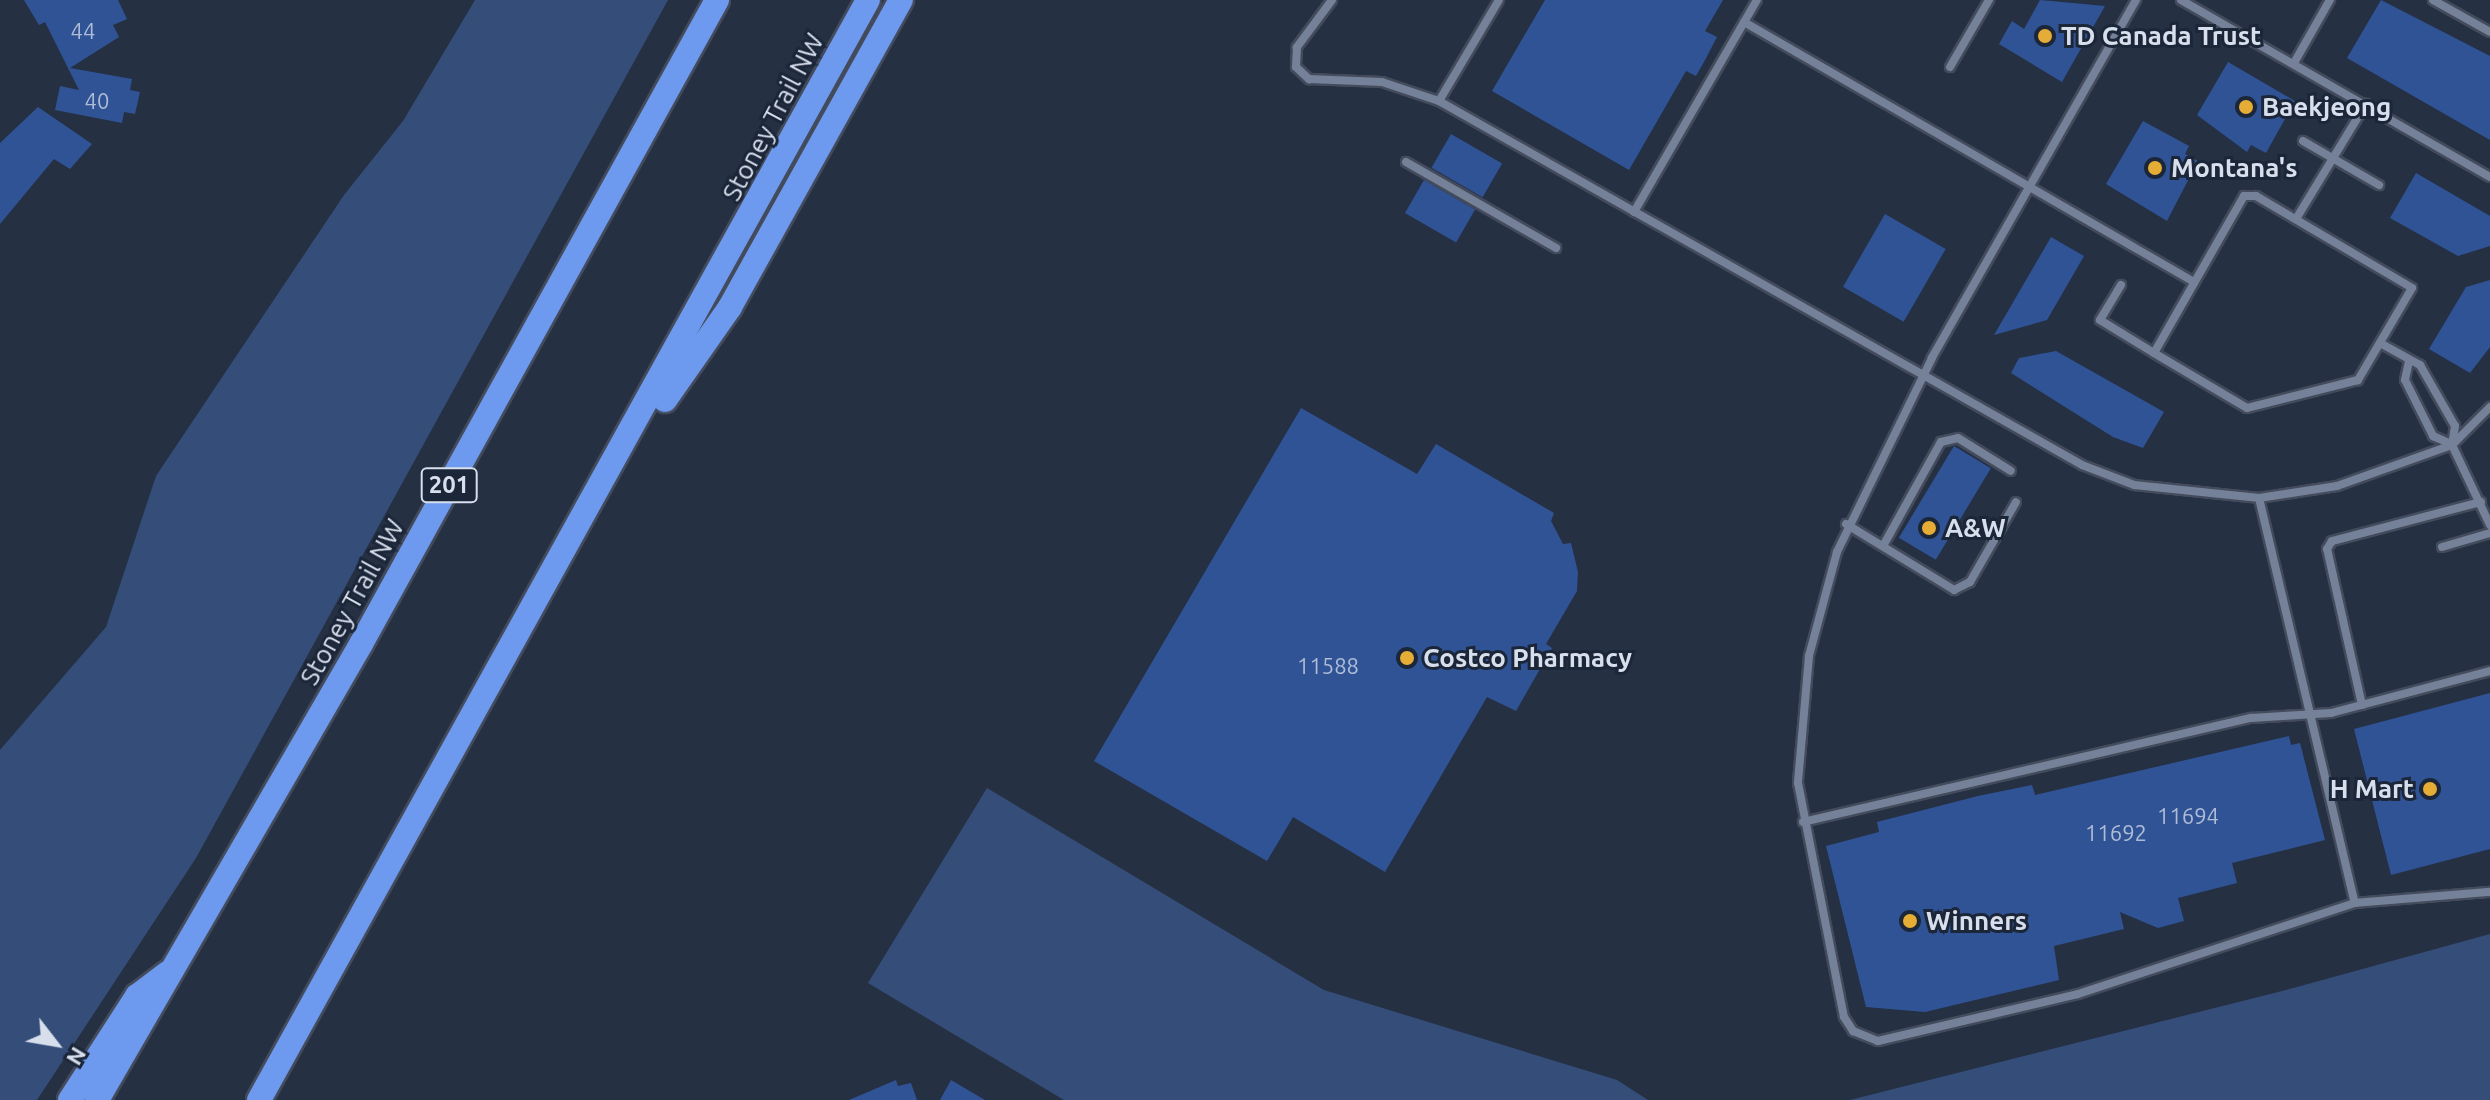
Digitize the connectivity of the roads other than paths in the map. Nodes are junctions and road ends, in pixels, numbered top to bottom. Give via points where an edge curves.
1 (717, 0) edge
2 (868, 0) edge
3 (901, 0) edge
4 (1332, 0) edge
5 (1499, 0) edge
6 (1757, 0) edge
7 (1989, 0) edge
8 (2136, 0) edge
9 (2181, 0) edge
10 (2330, 0) edge
11 (2433, 0) edge
12 (1744, 22) junction
13 (2490, 32) edge
14 (2294, 63) junction
15 (1950, 67) dead end
16 (1439, 101) junction
17 (2366, 104) junction
18 (2303, 141) dead end
19 (2333, 158) junction
20 (1406, 162) dead end
21 (2490, 177) edge
22 (2379, 185) dead end
23 (2030, 187) junction
24 (1634, 212) junction
25 (2296, 219) junction
26 (1556, 248) dead end
27 (2194, 282) junction
28 (2121, 285) dead end
29 (2380, 343) junction
30 (2154, 353) junction
31 (2409, 361) junction
32 (1924, 373) junction
33 (2490, 407) edge
34 (2452, 445) junction
35 (2011, 471) dead end
36 (2259, 498) junction
37 (2016, 502) dead end
38 (2481, 502) junction
39 (589, 511) junction
40 (1846, 524) junction
41 (2490, 525) edge
42 (2490, 533) edge
43 (1883, 546) junction
44 (2442, 547) dead end
45 (2490, 671) edge
46 (2362, 705) junction
47 (2308, 713) junction
48 (1803, 822) junction
49 (2490, 892) edge
50 (2355, 903) junction
51 (176, 967) junction
52 (70, 1100) edge
53 (97, 1100) edge
54 (259, 1100) edge

1 - 51 highway, Stoney Trail NW / 201
2 - 39 highway, Stoney Trail NW
3 - 39 highway via 730,307
4 - 16 lane via 1297,47 1296,67 1309,79 1382,82
5 - 16 lane
6 - 12 lane
7 - 15 lane
8 - 23 lane
9 - 14 lane
10 - 14 lane
11 - 13 lane
12 - 23 lane
12 - 24 lane
14 - 17 lane
16 - 24 lane
17 - 19 lane
17 - 21 lane
18 - 19 lane
19 - 22 lane
19 - 25 lane
20 - 26 lane
23 - 27 lane
23 - 32 lane
24 - 32 lane
25 - 27 lane via 2244,196
25 - 29 lane via 2412,288
27 - 30 lane
28 - 30 lane via 2100,320
29 - 30 lane via 2358,380 2247,408
29 - 31 lane
31 - 34 lane via 2420,365 2455,426
31 - 34 lane via 2405,380 2433,436
32 - 36 lane via 2082,465 2134,485
32 - 40 lane
33 - 34 lane
34 - 36 lane via 2337,486
34 - 38 lane
35 - 43 lane via 1958,438 1941,442
36 - 47 lane
37 - 43 lane via 1970,582 1954,590
38 - 41 lane
38 - 46 lane via 2332,541 2327,549
39 - 54 highway, Stoney Trail NW
40 - 43 lane
40 - 48 lane via 1802,702
42 - 44 lane
45 - 46 lane
46 - 47 lane
47 - 48 lane via 2251,718
47 - 50 lane
48 - 50 lane via 1844,1017 1853,1031 1878,1041 2078,994
49 - 50 lane
51 - 52 highway via 137,996
51 - 53 highway, Stoney Trail NW / 201

